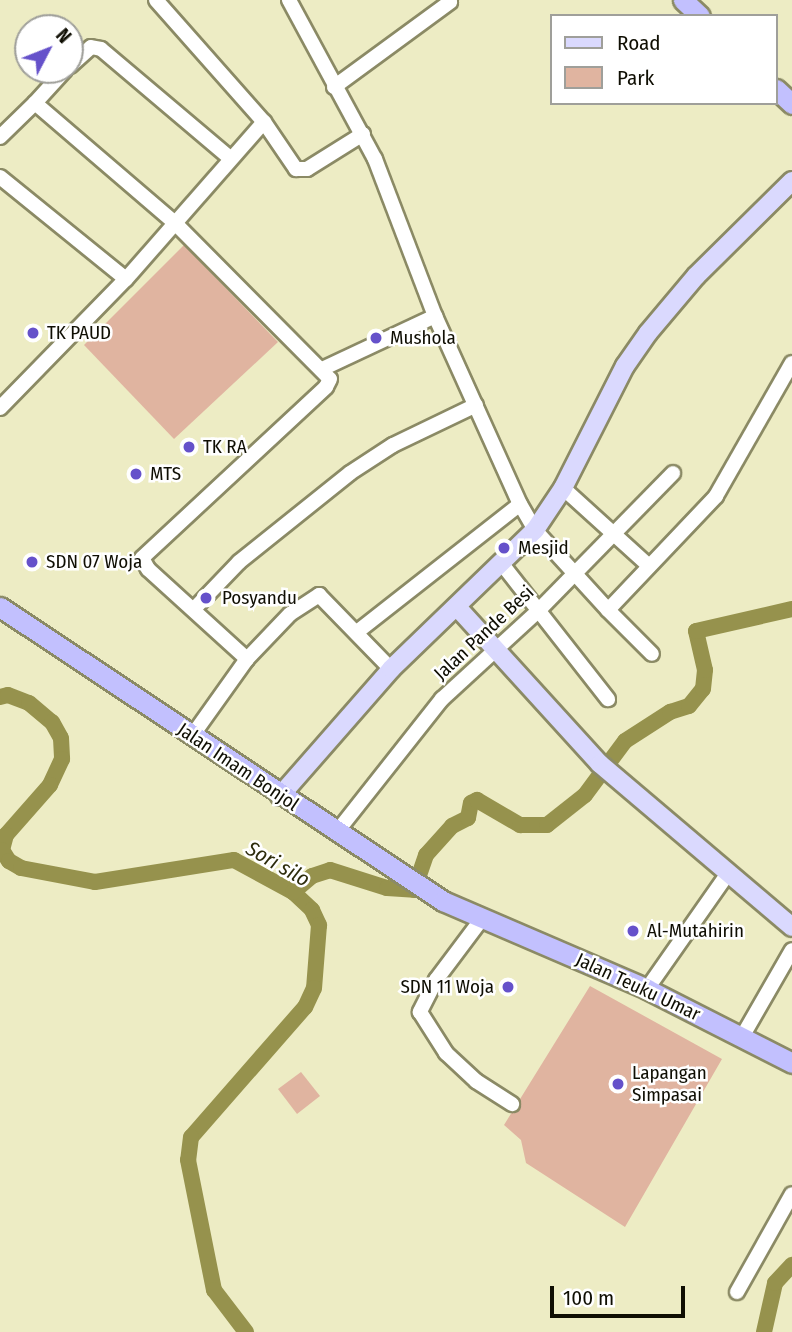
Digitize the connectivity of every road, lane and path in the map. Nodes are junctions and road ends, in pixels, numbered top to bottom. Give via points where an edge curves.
1 (156, 0) edge
2 (289, 0) edge
3 (683, 0) edge
4 (451, 1) edge
5 (698, 14) edge
6 (84, 53) edge
7 (52, 84) edge
8 (334, 87) junction
9 (778, 91) edge
10 (35, 103) junction
11 (792, 104) edge
12 (264, 122) junction
13 (363, 134) junction
14 (0, 137) edge
15 (230, 158) junction
16 (0, 177) edge
17 (792, 181) edge
18 (174, 222) junction
19 (126, 279) junction
20 (435, 316) junction
21 (792, 363) edge
22 (322, 369) junction
23 (475, 405) junction
24 (0, 408) edge
25 (673, 473) dead end
26 (563, 488) junction
27 (520, 504) junction
28 (536, 530) junction
29 (612, 532) junction
30 (502, 564) junction
31 (649, 566) junction
32 (574, 572) junction
33 (457, 607) junction
34 (194, 609) junction
35 (608, 610) junction
36 (538, 611) junction
37 (2, 612) edge
38 (357, 632) junction
39 (494, 651) junction
40 (652, 654) dead end
41 (247, 659) junction
42 (391, 669) junction
43 (608, 699) dead end
44 (192, 736) junction
45 (280, 796) junction
46 (336, 833) junction
47 (730, 872) junction
48 (481, 920) junction
49 (792, 927) edge
50 (792, 950) edge
51 (647, 989) junction
52 (741, 1037) junction
53 (792, 1063) edge
54 (512, 1104) dead end
55 (792, 1194) edge
56 (737, 1292) dead end

1 - 12 street
2 - 8 street
3 - 5 highway
4 - 8 street
6 - 15 street via 91,47 102,49
7 - 10 street
8 - 13 street
9 - 11 highway
10 - 14 street
10 - 18 street
12 - 13 street via 299,170
12 - 15 street
13 - 20 street
15 - 18 street
16 - 19 street
17 - 26 main road via 696,276 648,333 625,366
18 - 19 street
18 - 22 street
19 - 24 street
20 - 22 street
20 - 23 street
21 - 31 street via 716,496
22 - 34 street via 330,379 328,385 142,556 148,569
23 - 27 street
23 - 34 street via 393,445 349,473 239,562
25 - 29 street, Jalan Pande Besi
26 - 28 main road
26 - 29 street
27 - 28 street
27 - 38 street
28 - 30 main road
28 - 32 street
29 - 31 street
29 - 32 street, Jalan Pande Besi
30 - 33 main road
30 - 36 street
31 - 35 street
32 - 35 street
32 - 36 street, Jalan Pande Besi
33 - 39 main road
33 - 42 main road
34 - 41 street
35 - 40 street
36 - 39 street, Jalan Pande Besi
36 - 43 street
37 - 44 highway, Jalan Imam Bonjol
38 - 41 street via 319,595 300,605
38 - 42 street
39 - 46 street, Jalan Pande Besi via 420,723
39 - 47 main road via 600,764
41 - 44 street
42 - 45 main road
44 - 45 highway, Jalan Imam Bonjol
45 - 46 highway, Jalan Imam Bonjol
46 - 48 highway, Jalan Imam Bonjol via 394,872
47 - 49 main road
47 - 51 street
48 - 51 highway, Jalan Teuku Umar
48 - 54 street via 436,980 420,1012 446,1053 476,1081
50 - 52 street
51 - 52 highway, Jalan Teuku Umar
52 - 53 highway, Jalan Teuku Umar
55 - 56 street

